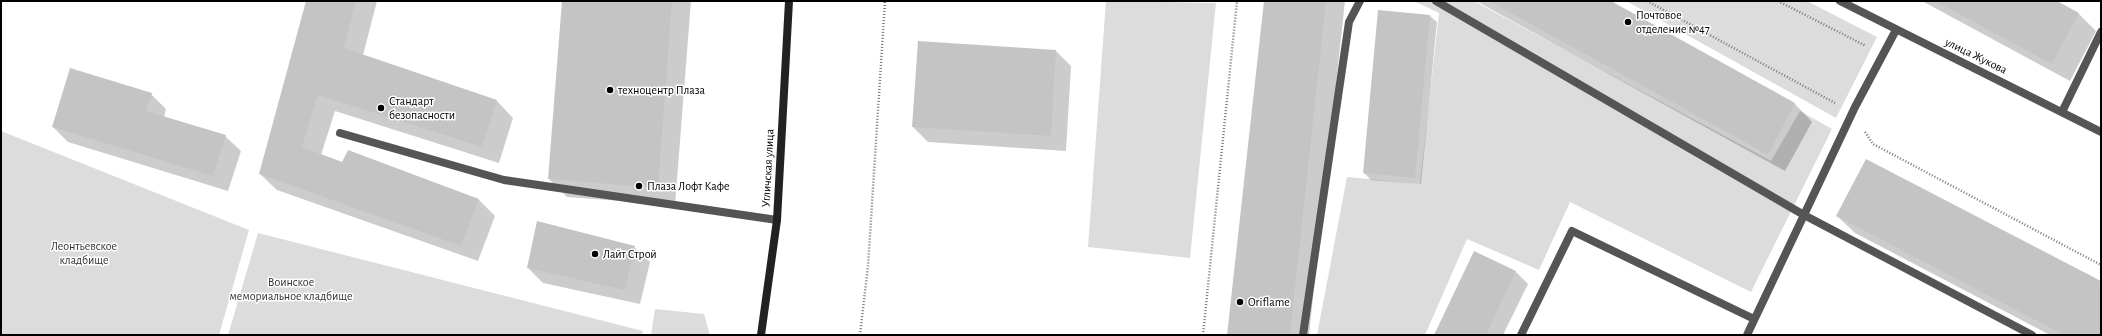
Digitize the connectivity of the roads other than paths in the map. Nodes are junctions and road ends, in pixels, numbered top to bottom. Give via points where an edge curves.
1 (789, 1) edge
2 (1360, 1) edge
3 (1436, 1) edge
4 (1840, 1) edge
5 (1896, 30) junction
6 (2101, 32) edge
7 (2062, 112) junction
8 (2101, 132) edge
9 (340, 133) dead end
10 (1804, 215) junction
11 (777, 220) junction
12 (1754, 318) junction
13 (761, 335) edge
14 (1303, 335) edge
15 (1522, 335) edge
16 (1746, 335) edge
17 (2032, 335) edge

1 - 11 main road, Угличская улица
2 - 14 street via 1349,22
3 - 10 street
4 - 5 street, улица Жукова
5 - 7 street, улица Жукова
5 - 10 street
6 - 7 street
7 - 8 street, улица Жукова
9 - 11 street via 504,180
10 - 12 street
10 - 17 street
11 - 13 main road, Угличская улица
12 - 15 street via 1572,231
12 - 16 street

